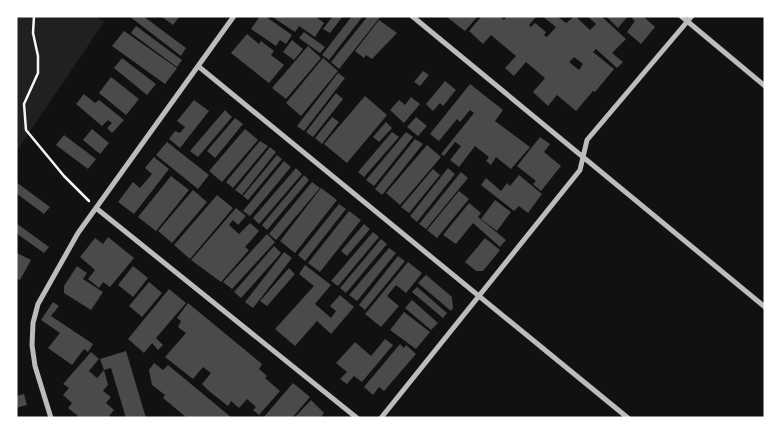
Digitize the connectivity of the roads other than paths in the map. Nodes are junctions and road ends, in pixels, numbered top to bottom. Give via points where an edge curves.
1 (234, 16) edge
2 (412, 16) edge
3 (681, 16) edge
4 (692, 16) edge
5 (688, 22) junction
6 (198, 66) junction
7 (765, 86) edge
8 (583, 156) junction
9 (96, 208) junction
10 (481, 296) junction
11 (765, 307) edge
12 (52, 418) edge
13 (357, 418) edge
14 (382, 418) edge
15 (628, 418) edge

1 - 6 street
2 - 8 street
3 - 5 street
4 - 5 street
5 - 7 street
5 - 8 street via 587,140
6 - 9 street
6 - 10 street
8 - 10 street via 580,170
8 - 11 street
9 - 12 street via 78,232 47,287 33,323 35,366
9 - 13 street
10 - 14 street
10 - 15 street

